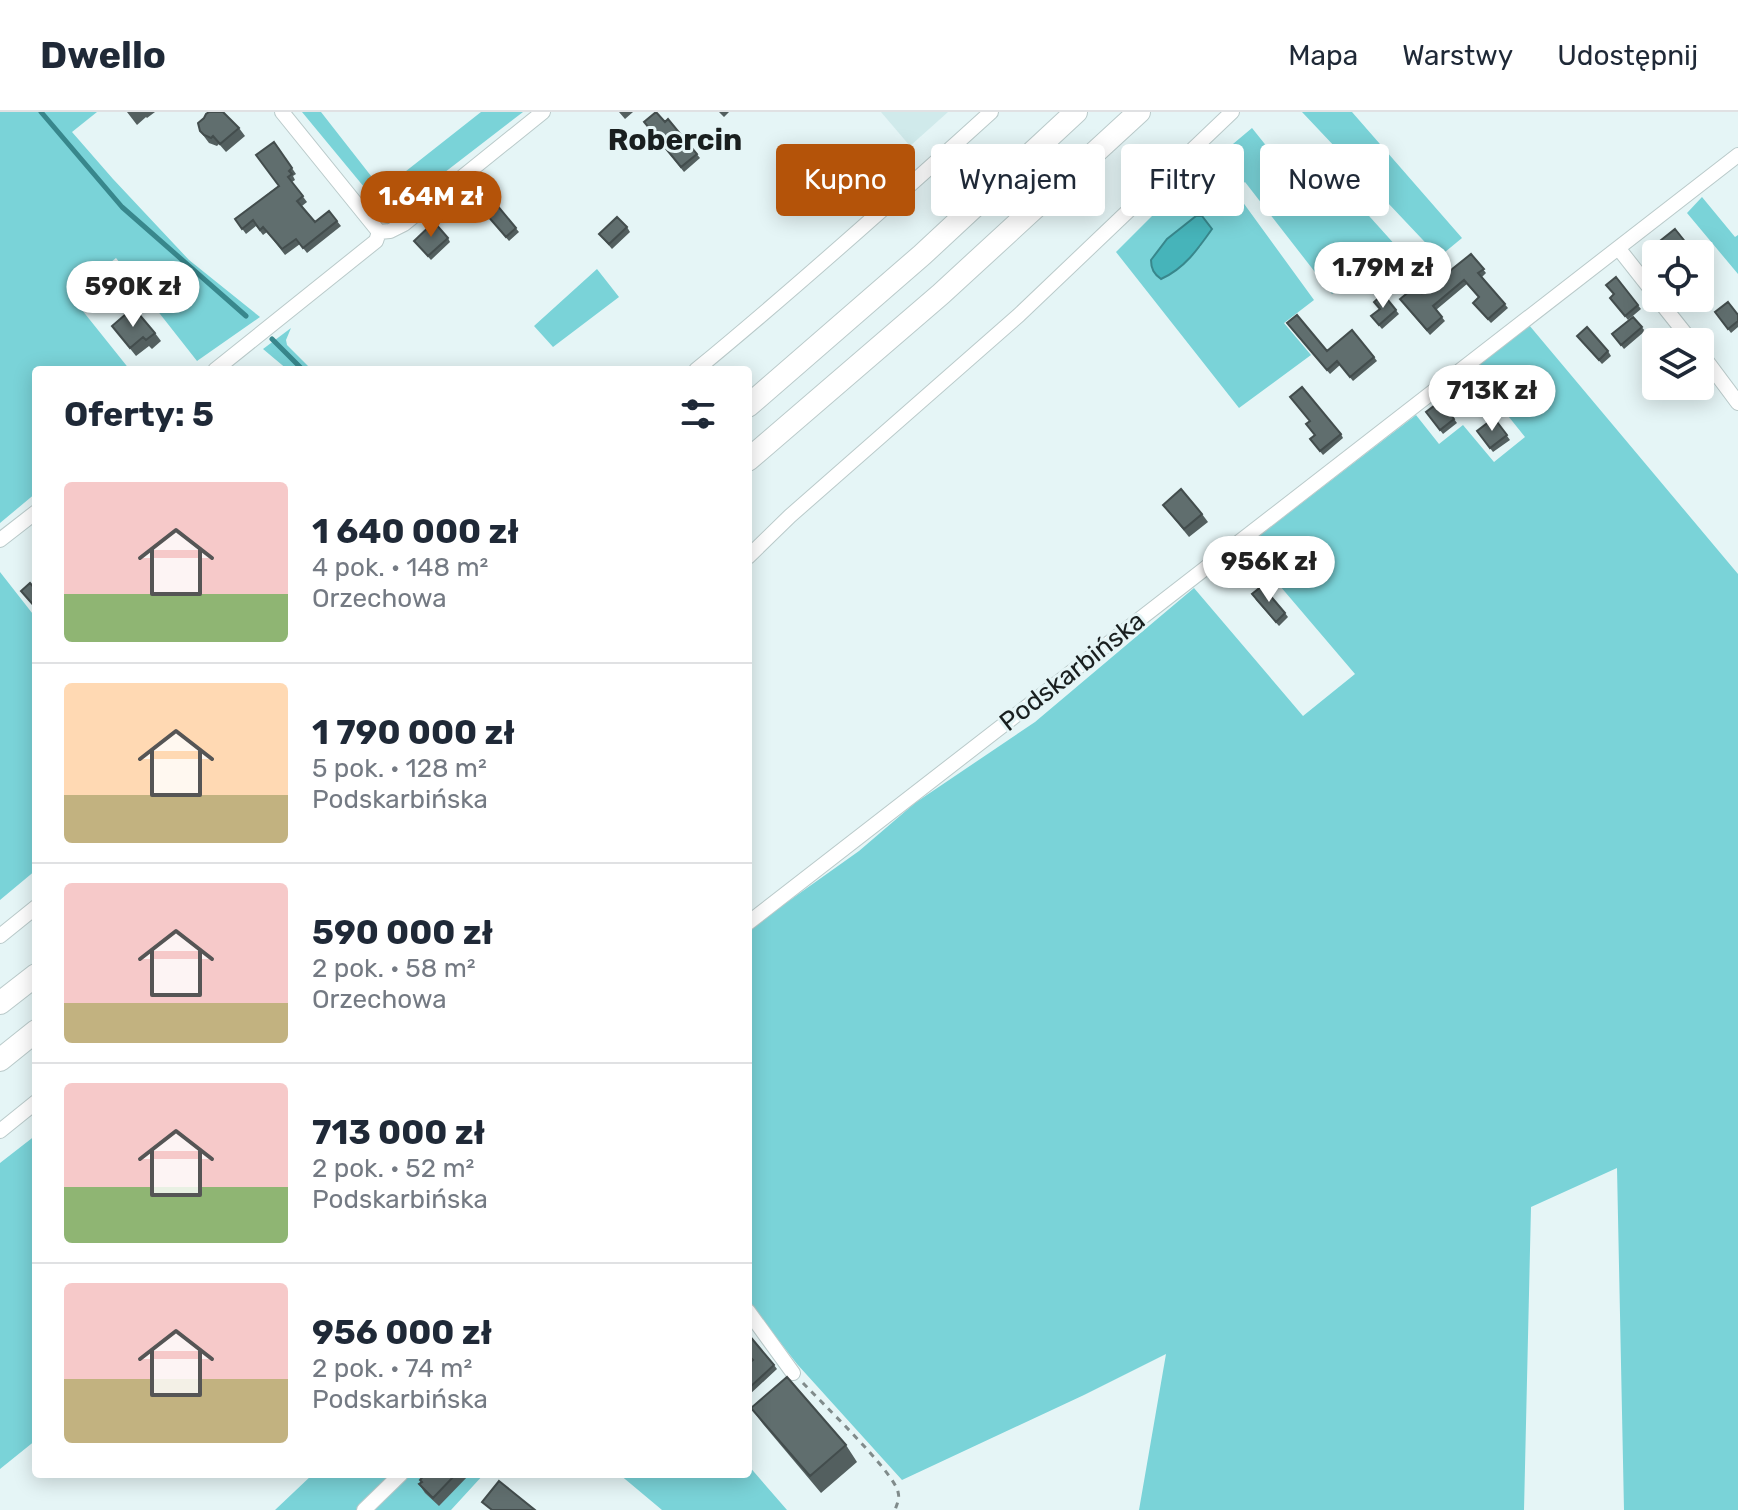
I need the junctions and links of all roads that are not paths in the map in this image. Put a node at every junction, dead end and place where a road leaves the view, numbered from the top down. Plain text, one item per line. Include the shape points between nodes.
1 (282, 112) edge
2 (543, 112) edge
3 (991, 112) edge
4 (1076, 112) edge
5 (1139, 112) edge
6 (1232, 112) edge
7 (1738, 155) edge
8 (379, 232) junction
9 (1619, 249) junction
10 (1642, 278) edge
11 (1669, 312) edge
12 (1681, 328) edge
13 (220, 366) edge
14 (701, 366) edge
15 (1714, 371) edge
16 (752, 403) edge
17 (1738, 403) edge
18 (752, 457) edge
19 (32, 515) edge
20 (0, 540) edge
21 (752, 553) edge
22 (32, 910) edge
23 (752, 920) edge
24 (0, 936) edge
25 (32, 978) edge
26 (0, 1003) edge
27 (32, 1034) edge
28 (0, 1060) edge
29 (32, 1105) edge
30 (0, 1131) edge
31 (752, 1317) edge
32 (793, 1373) road end
33 (397, 1478) edge
34 (364, 1510) edge

1 - 8 street
2 - 8 street via 404,224
3 - 14 street
4 - 16 highway
5 - 18 highway via 941,294
6 - 21 street via 1019,315
7 - 9 street, Podskarbińska
8 - 13 street via 376,241
9 - 10 street
9 - 23 street, Podskarbińska
11 - 12 street
15 - 17 street
19 - 20 street
22 - 24 street
25 - 26 highway
27 - 28 highway
29 - 30 street
31 - 32 street
33 - 34 street

